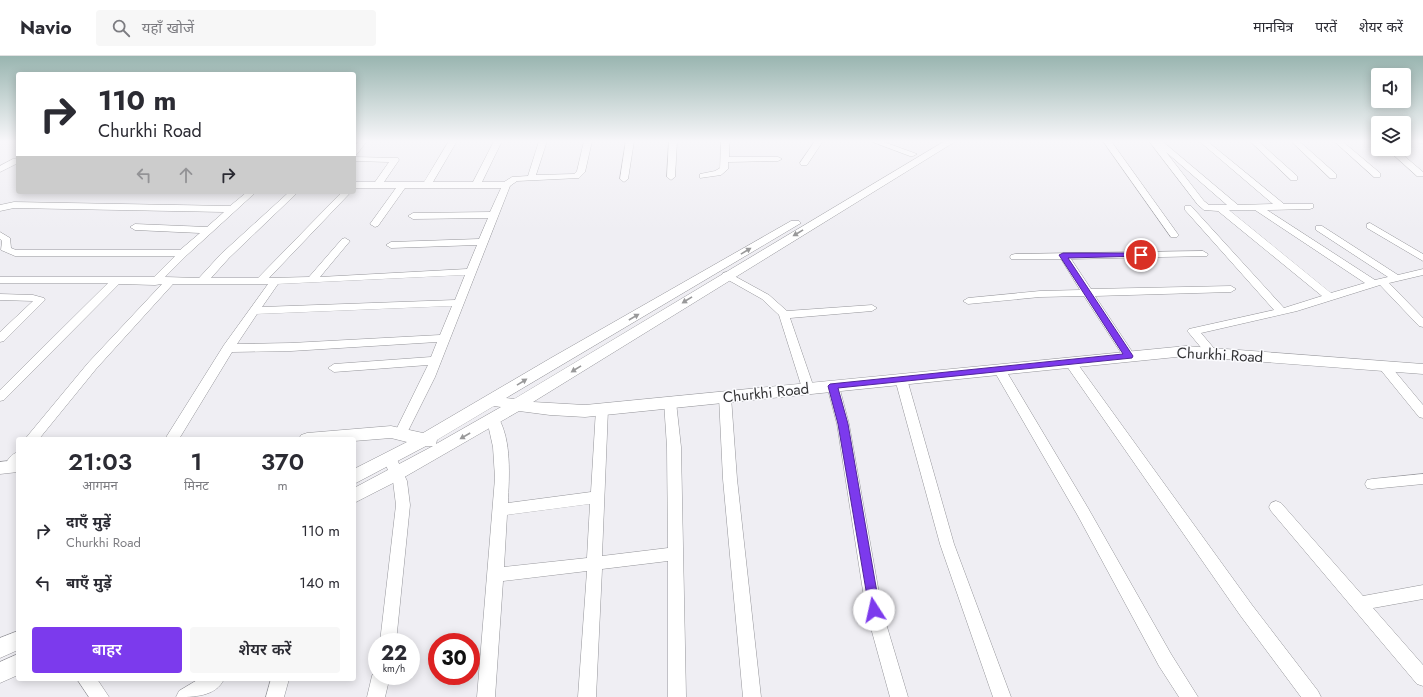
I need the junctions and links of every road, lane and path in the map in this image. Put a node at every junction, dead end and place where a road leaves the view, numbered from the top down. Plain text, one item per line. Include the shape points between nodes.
1 (388, 171) edge
2 (435, 171) edge
3 (483, 171) edge
4 (533, 171) edge
5 (581, 171) edge
6 (625, 171) edge
7 (672, 171) edge
8 (722, 171) edge
9 (884, 171) edge
10 (901, 171) edge
11 (1128, 171) edge
12 (1176, 171) edge
13 (1194, 171) edge
14 (1239, 171) edge
15 (1286, 171) edge
16 (1327, 171) edge
17 (1372, 171) edge
18 (1416, 171) edge
19 (1420, 174) dead end
20 (1377, 175) dead end
21 (703, 176) dead end
22 (1333, 176) dead end
23 (671, 177) dead end
24 (1294, 178) dead end
25 (530, 179) junction
26 (624, 179) dead end
27 (356, 185) edge
28 (378, 185) junction
29 (402, 185) junction
30 (427, 185) junction
31 (476, 185) junction
32 (506, 185) junction
33 (250, 194) edge
34 (292, 194) edge
35 (346, 194) edge
36 (1310, 206) dead end
37 (1235, 207) junction
38 (1258, 207) junction
39 (1282, 207) junction
40 (0, 208) edge
41 (232, 208) junction
42 (1188, 208) dead end
43 (1221, 208) junction
44 (494, 215) junction
45 (413, 216) dead end
46 (375, 224) dead end
47 (1370, 226) dead end
48 (135, 228) dead end
49 (1319, 228) dead end
50 (208, 230) junction
51 (0, 235) edge
52 (1174, 235) dead end
53 (345, 241) dead end
54 (483, 242) junction
55 (391, 245) dead end
56 (183, 253) junction
57 (1203, 254) dead end
58 (1063, 255) junction
59 (1014, 257) dead end
60 (1423, 258) edge
61 (471, 272) junction
62 (1423, 272) edge
63 (727, 275) junction
64 (1398, 279) junction
65 (0, 280) edge
66 (312, 280) junction
67 (202, 281) junction
68 (261, 281) junction
69 (275, 281) junction
70 (115, 282) junction
71 (155, 282) junction
72 (169, 282) junction
73 (1378, 283) junction
74 (1231, 289) dead end
75 (1087, 293) junction
76 (1328, 296) junction
77 (0, 297) edge
78 (968, 301) dead end
79 (458, 303) junction
80 (872, 308) dead end
81 (254, 311) junction
82 (1281, 311) junction
83 (784, 315) junction
84 (1423, 324) edge
85 (0, 338) edge
86 (444, 338) junction
87 (228, 348) junction
88 (1212, 353) junction
89 (1129, 356) junction
90 (435, 361) junction
91 (1070, 362) junction
92 (1384, 366) junction
93 (334, 368) dead end
94 (999, 369) junction
95 (1423, 369) edge
96 (901, 379) junction
97 (833, 386) junction
98 (808, 388) junction
99 (0, 397) edge
100 (725, 397) junction
101 (493, 400) junction
102 (670, 402) junction
103 (516, 406) junction
104 (602, 409) junction
105 (1423, 414) edge
106 (493, 420) junction
107 (400, 434) junction
108 (34, 437) edge
109 (173, 437) edge
110 (329, 437) edge
111 (426, 439) junction
112 (445, 447) junction
113 (390, 459) junction
114 (398, 473) junction
115 (356, 477) edge
116 (1423, 479) edge
117 (1372, 484) dead end
118 (356, 495) edge
119 (598, 497) junction
120 (1276, 507) dead end
121 (500, 510) junction
122 (674, 554) junction
123 (594, 563) junction
124 (495, 575) junction
125 (1423, 592) edge
126 (1359, 604) junction
127 (389, 633) edge
128 (16, 641) edge
129 (0, 648) edge
130 (16, 665) edge
131 (0, 673) edge
132 (1423, 678) edge
133 (88, 681) edge
134 (212, 681) edge
135 (279, 681) edge
136 (379, 685) edge
137 (100, 697) edge
138 (186, 697) edge
139 (275, 697) edge
140 (376, 697) edge
141 (486, 697) edge
142 (587, 697) edge
143 (678, 697) edge
144 (752, 697) edge
145 (899, 697) edge
146 (1002, 697) edge
147 (1188, 697) edge
148 (1312, 697) edge

1 - 28 street
2 - 30 street
3 - 31 street
4 - 25 street
5 - 25 street via 580,174 570,177
6 - 26 street
7 - 23 street
8 - 21 street
101 -> 9 street
10 -> 63 street
11 - 52 street
12 - 43 street via 1203,206
13 - 37 street
14 - 39 street
15 - 24 street
16 - 22 street
17 - 20 street
18 - 19 street
25 - 32 street via 511,180
27 - 28 street
28 - 29 street
29 - 30 street
29 - 46 street
30 - 31 street
31 - 32 street
32 - 44 street
33 - 41 street
34 - 67 street
35 - 68 street via 294,244
36 - 39 street
37 - 38 street
37 - 43 street
38 - 39 street
38 - 73 street via 1315,247
40 - 41 street via 14,205
41 - 50 street
42 - 82 street
43 - 76 street
44 - 45 street
44 - 54 street
47 - 60 street
48 - 50 street
49 - 64 street
50 - 56 street
51 - 56 street via 7,240 6,250 15,253
53 - 66 street
54 - 55 street
54 - 61 street
56 - 71 street
57 - 58 street
58 - 59 street
58 - 75 street
61 - 66 street
61 - 79 street
62 - 64 street
63 - 83 street via 771,301
63 -> 103 street
64 - 73 street
65 - 70 street
66 - 69 street
67 - 68 street
67 - 72 street
68 - 69 street
69 - 81 street
70 - 71 street
70 - 99 street
71 - 72 street
72 - 108 street via 92,366
73 - 76 street
73 - 84 street
74 - 75 street
75 - 78 street via 1040,294
75 - 89 street
76 - 82 street
77 - 85 street via 40,300
79 - 81 street
79 - 86 street
80 - 83 street
81 - 87 street
82 - 88 street via 1193,331
83 - 98 street
86 - 87 street
86 - 90 street
87 - 109 street
88 - 89 street, Churkhi Road via 1186,351
88 - 92 street, Churkhi Road
89 - 91 street, Churkhi Road
90 - 93 street
90 - 107 street via 412,414
91 - 94 street, Churkhi Road
91 - 148 street via 1246,610
92 - 95 street, Churkhi Road
92 - 105 street
94 - 96 street, Churkhi Road
94 - 147 street
96 - 97 street, Churkhi Road
96 - 146 street via 947,544
97 - 98 street, Churkhi Road
97 - 145 street via 843,424 874,610
98 - 100 street, Churkhi Road
100 - 102 street, Churkhi Road
100 - 144 street via 730,479
101 - 103 street, Churkhi Road
101 - 111 street
102 - 104 street, Churkhi Road
102 - 122 street via 674,447
103 - 104 street, Churkhi Road via 563,411
103 - 106 street
104 - 119 street
106 -> 112 street
106 - 121 street via 501,445
107 - 110 street via 373,433
107 - 111 street
111 - 112 street
111 - 113 street
112 - 114 street
113 - 114 street
113 - 115 street
114 - 118 street
114 - 127 street via 403,488 403,505
116 - 117 street
119 - 121 street
119 - 123 street
120 - 126 street
121 - 124 street
122 - 123 street
122 - 143 street
123 - 124 street
123 - 142 street
124 - 141 street
125 - 126 street
126 - 132 street
128 - 129 street
130 - 131 street
133 - 137 street
134 - 138 street
135 - 139 street
136 - 140 street

